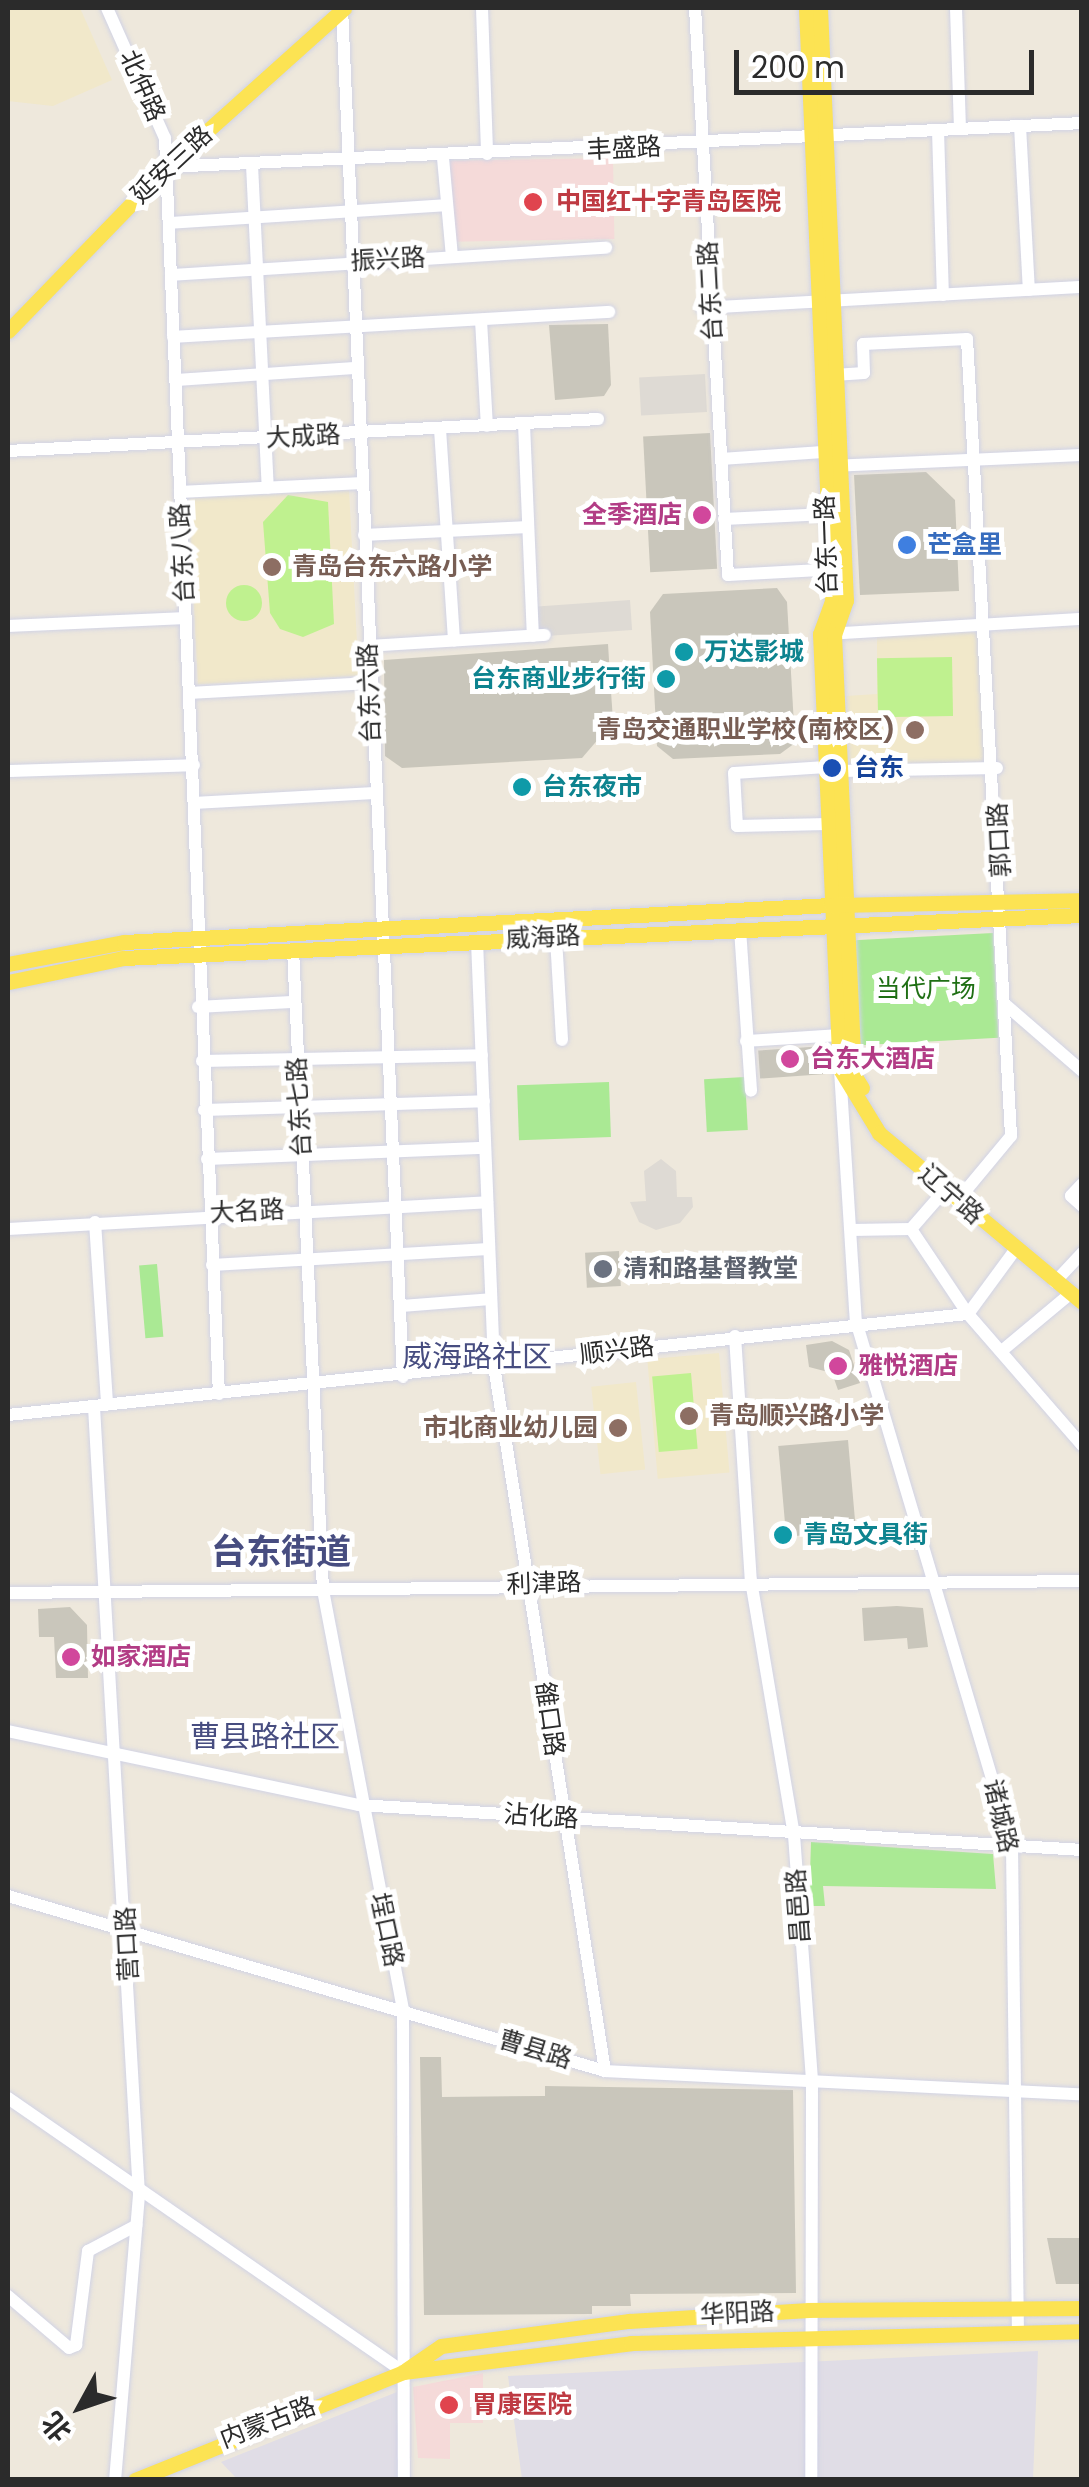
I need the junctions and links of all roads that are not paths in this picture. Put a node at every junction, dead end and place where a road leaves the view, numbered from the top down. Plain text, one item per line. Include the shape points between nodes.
1 (107, 8) edge
2 (342, 8) edge
3 (482, 8) edge
4 (695, 8) edge
5 (806, 8) edge
6 (820, 8) edge
7 (956, 8) edge
8 (1082, 122) edge
9 (1020, 126) junction
10 (960, 129) junction
11 (938, 130) junction
12 (815, 137) junction
13 (702, 145) junction
14 (487, 154) junction
15 (443, 158) junction
16 (346, 162) junction
17 (252, 165) junction
18 (167, 167) junction
19 (446, 205) junction
20 (348, 210) junction
21 (254, 217) junction
22 (169, 223) junction
23 (606, 248) dead end
24 (452, 256) junction
25 (351, 262) junction
26 (260, 269) junction
27 (171, 275) junction
28 (1082, 287) edge
29 (1028, 290) junction
30 (942, 295) junction
31 (823, 302) junction
32 (707, 307) junction
33 (609, 312) dead end
34 (481, 320) junction
35 (354, 327) junction
36 (8, 331) edge
37 (260, 334) junction
38 (173, 337) junction
39 (356, 368) junction
40 (262, 374) junction
41 (834, 376) junction
42 (175, 380) junction
43 (598, 420) dead end
44 (524, 424) junction
45 (487, 426) junction
46 (440, 429) junction
47 (360, 434) junction
48 (266, 438) junction
49 (177, 444) junction
50 (8, 451) edge
51 (1082, 456) edge
52 (721, 459) junction
53 (974, 460) junction
54 (828, 461) junction
55 (362, 483) junction
56 (268, 488) junction
57 (180, 492) junction
58 (827, 514) junction
59 (724, 519) junction
60 (528, 527) junction
61 (446, 530) junction
62 (364, 535) junction
63 (820, 570) dead end
64 (186, 618) junction
65 (1082, 619) edge
66 (985, 622) junction
67 (8, 626) edge
68 (827, 634) junction
69 (454, 641) junction
70 (368, 646) junction
71 (369, 683) junction
72 (190, 693) junction
73 (194, 764) junction
74 (997, 768) junction
75 (833, 769) junction
76 (8, 771) edge
77 (374, 793) junction
78 (195, 802) junction
79 (828, 824) junction
80 (1082, 900) edge
81 (1003, 901) junction
82 (838, 905) junction
83 (1082, 915) edge
84 (1004, 919) junction
85 (840, 924) junction
86 (740, 929) junction
87 (386, 936) junction
88 (202, 938) junction
89 (556, 938) junction
90 (477, 941) junction
91 (293, 948) junction
92 (197, 956) junction
93 (8, 964) edge
94 (8, 982) edge
95 (295, 1002) junction
96 (1007, 1006) junction
97 (200, 1007) junction
98 (838, 1035) junction
99 (562, 1040) dead end
100 (746, 1040) junction
101 (482, 1055) junction
102 (391, 1056) junction
103 (298, 1058) junction
104 (204, 1061) junction
105 (1082, 1071) edge
106 (847, 1072) junction
107 (751, 1091) dead end
108 (484, 1101) junction
109 (393, 1104) junction
110 (300, 1106) junction
111 (206, 1110) junction
112 (486, 1148) junction
113 (395, 1151) junction
114 (303, 1154) junction
115 (209, 1158) junction
116 (1082, 1184) edge
117 (955, 1195) junction
118 (488, 1202) junction
119 (396, 1205) junction
120 (1082, 1206) edge
121 (306, 1210) junction
122 (212, 1213) junction
123 (96, 1222) junction
124 (8, 1228) edge
125 (911, 1229) junction
126 (851, 1230) junction
127 (489, 1248) junction
128 (1015, 1250) junction
129 (1082, 1253) edge
130 (399, 1256) junction
131 (306, 1262) junction
132 (214, 1265) junction
133 (1058, 1279) junction
134 (1078, 1296) edge
135 (491, 1299) junction
136 (400, 1306) junction
137 (968, 1314) junction
138 (856, 1321) junction
139 (735, 1336) junction
140 (1004, 1350) junction
141 (494, 1366) junction
142 (403, 1377) junction
143 (308, 1386) junction
144 (221, 1394) junction
145 (100, 1406) junction
146 (8, 1415) edge
147 (1079, 1435) edge
148 (750, 1581) junction
149 (1082, 1581) edge
150 (936, 1584) junction
151 (530, 1586) junction
152 (323, 1590) junction
153 (8, 1592) edge
154 (105, 1593) junction
155 (8, 1731) edge
156 (116, 1752) junction
157 (359, 1805) junction
158 (563, 1819) junction
159 (794, 1834) junction
160 (1012, 1846) junction
161 (1082, 1850) edge
162 (8, 1896) edge
163 (128, 1936) junction
164 (403, 2009) junction
165 (605, 2071) junction
166 (812, 2080) junction
167 (1013, 2090) junction
168 (1082, 2094) edge
169 (8, 2098) edge
170 (139, 2195) junction
171 (137, 2225) junction
172 (8, 2296) edge
173 (1019, 2305) junction
174 (1082, 2308) edge
175 (809, 2310) junction
176 (1018, 2329) junction
177 (1082, 2331) edge
178 (810, 2334) junction
179 (403, 2372) junction
180 (115, 2480) edge
181 (135, 2480) edge
182 (404, 2480) edge
183 (811, 2480) edge

1 - 18 street, 北仲路 via 165,138
2 - 16 street, 台东六路
2 - 18 main road, 延安三路
3 - 14 street
4 - 13 street, 台东二路
5 - 12 main road, 台东一路
6 - 12 main road, 台东一路
7 - 10 street
8 - 9 street, 丰盛路
9 - 10 street, 丰盛路
9 - 29 street
10 - 11 street, 丰盛路
11 - 12 street, 丰盛路
11 - 30 street
12 - 13 street, 丰盛路
12 - 31 main road, 台东一路
13 - 14 street, 丰盛路
13 - 32 street, 台东二路
14 - 15 street, 丰盛路
15 - 16 street, 丰盛路
15 - 19 street
16 - 17 street, 丰盛路
16 - 20 street, 台东六路
17 - 18 street, 丰盛路
17 - 21 street
18 - 22 street, 台东八路
18 - 36 main road, 延安三路
19 - 20 street
19 - 24 street
20 - 21 street
20 - 25 street, 台东六路
21 - 22 street
21 - 26 street
22 - 27 street, 台东八路
23 - 24 street, 振兴路
24 - 25 street, 振兴路
25 - 26 street, 振兴路
25 - 35 street, 台东六路
26 - 27 street, 振兴路
26 - 37 street
27 - 38 street, 台东八路
28 - 29 street
29 - 30 street
30 - 31 street
31 - 32 street
31 - 41 main road, 台东一路
31 - 54 main road, 台东一路
32 - 52 street, 台东二路
33 - 34 street
34 - 35 street
34 - 45 street
35 - 37 street
35 - 39 street, 台东六路
37 - 38 street
37 - 40 street
38 - 42 street, 台东八路
39 - 40 street
39 - 47 street, 台东六路
40 - 42 street
40 - 48 street
41 - 53 street, 郭口路 via 864,373 863,344 967,339
41 - 54 main road, 台东一路
42 - 49 street, 台东八路
43 - 44 street, 大成路
44 - 45 street, 大成路
44 - 60 street
45 - 46 street, 大成路
46 - 47 street, 大成路
46 - 61 street
47 - 48 street, 大成路
47 - 55 street, 台东六路
48 - 49 street, 大成路
48 - 56 street
49 - 50 street, 大成路
49 - 57 street, 台东八路
51 - 53 street
52 - 54 street
52 - 59 street, 台东二路
53 - 54 street
53 - 66 street, 郭口路
54 - 58 main road, 台东一路
54 - 68 main road, 台东一路 via 846,600
55 - 56 street
55 - 62 street, 台东六路
56 - 57 street
57 - 64 street, 台东八路
58 - 59 street
58 - 68 main road, 台东一路
59 - 63 street, 台东二路 via 728,575
60 - 61 street
60 - 69 street via 539,636
61 - 62 street
61 - 69 street
62 - 70 street, 台东六路
64 - 67 street
64 - 72 street, 台东八路
65 - 66 street
66 - 68 street
66 - 74 street, 郭口路
68 - 75 main road, 台东一路
69 - 70 street
70 - 71 street, 台东六路
71 - 72 street
71 - 77 street, 台东六路
72 - 73 street, 台东八路
73 - 76 street
73 - 78 street, 台东八路
74 - 75 street
74 - 81 street, 郭口路
75 - 79 main road, 台东一路
75 - 79 street via 734,773 738,826
75 - 82 main road, 台东一路
77 - 78 street
77 - 87 street, 台东六路
78 - 88 street, 台东八路
79 - 82 main road, 台东一路
80 - 81 main road, 威海路
81 - 82 main road, 威海路
81 - 84 street, 郭口路
82 - 85 main road, 台东一路
82 - 87 main road, 威海路
83 - 84 main road, 威海路
84 - 85 main road, 威海路
84 - 96 street, 郭口路
85 - 86 main road, 威海路
85 - 98 main road, 台东一路
85 - 106 main road, 台东一路
86 - 89 main road, 威海路
86 - 100 street
87 - 88 main road, 威海路
87 - 90 main road, 威海路
87 - 91 main road, 威海路
87 - 102 street, 台东六路
88 - 92 street, 台东八路
88 - 93 main road, 威海路 via 90,946
89 - 90 main road, 威海路
89 - 99 street
90 - 101 street, 雒口路
91 - 92 main road, 威海路
91 - 95 street, 台东七路
92 - 94 main road, 威海路 via 92,961
92 - 97 street, 台东八路
95 - 97 street
95 - 103 street, 台东七路
96 - 105 street
96 - 117 street, 郭口路 via 1012,1136
97 - 104 street, 台东八路
98 - 100 street
98 - 106 main road, 台东一路
100 - 107 street
101 - 102 street
101 - 108 street, 雒口路
102 - 103 street
102 - 109 street, 台东六路
103 - 104 street
103 - 110 street, 台东七路
104 - 111 street, 台东八路
106 - 117 main road, 辽宁路 via 886,1128
106 - 126 street, 台东一路
108 - 109 street
108 - 112 street, 雒口路
109 - 110 street
109 - 113 street, 台东六路
110 - 111 street
110 - 114 street, 台东七路
111 - 115 street, 台东八路
112 - 113 street
112 - 118 street, 雒口路
113 - 114 street
113 - 119 street, 台东六路
114 - 115 street
114 - 121 street, 台东七路
115 - 122 street, 台东八路
116 - 120 street via 1071,1196
117 - 125 street, 郭口路
117 - 128 main road, 辽宁路
117 - 133 main road, 辽宁路
118 - 119 street, 大名路
118 - 127 street, 雒口路
119 - 121 street, 大名路
119 - 130 street, 台东六路
121 - 122 street, 大名路
121 - 131 street, 台东七路
122 - 123 street, 大名路
122 - 132 street, 台东八路
123 - 124 street, 大名路
123 - 145 street, 营口路
125 - 126 street
125 - 137 street
126 - 138 street, 台东一路
127 - 130 street
127 - 135 street, 雒口路
128 - 133 main road, 辽宁路
128 - 137 street
129 - 133 street
130 - 131 street
130 - 136 street, 台东六路
131 - 132 street
131 - 143 street, 台东七路
132 - 144 street, 台东八路
133 - 134 main road, 辽宁路
134 - 140 street
135 - 136 street
135 - 141 street, 雒口路
136 - 142 street, 台东六路
137 - 138 street, 顺兴路
137 - 140 street
138 - 139 street, 顺兴路
138 - 150 street, 诸城路
139 - 141 street, 顺兴路
139 - 148 street, 昌邑路
140 - 147 street
141 - 142 street, 顺兴路
141 - 151 street, 雒口路
142 - 143 street, 顺兴路
143 - 144 street, 顺兴路
143 - 152 street, 埕口路
144 - 145 street, 顺兴路
145 - 146 street, 顺兴路
145 - 154 street, 营口路
148 - 150 street, 利津路
148 - 151 street, 利津路
148 - 159 street, 昌邑路
149 - 150 street, 利津路
150 - 160 street, 诸城路
151 - 152 street, 利津路
151 - 158 street, 雒口路
152 - 154 street, 利津路
152 - 157 street, 埕口路
153 - 154 street, 利津路
154 - 156 street, 营口路
155 - 156 street, 沾化路
156 - 157 street, 沾化路
156 - 163 street, 营口路
157 - 158 street, 沾化路
157 - 164 street, 埕口路
158 - 159 street, 沾化路
158 - 165 street, 雒口路
159 - 160 street, 沾化路
159 - 166 street, 昌邑路
160 - 161 street, 沾化路
160 - 167 street, 诸城路
162 - 163 street, 曹县路
163 - 164 street, 曹县路
163 - 170 street, 营口路
164 - 165 street, 曹县路
164 - 179 street, 埕口路
165 - 166 street, 曹县路
166 - 167 street, 曹县路
166 - 175 street, 昌邑路
167 - 168 street, 曹县路
167 - 173 street, 诸城路
169 - 170 street
170 - 171 street, 营口路
170 - 179 street
171 - 172 street via 88,2251 76,2345 69,2348
171 - 180 street, 营口路
173 - 174 main road, 华阳路
173 - 175 main road, 华阳路
173 - 176 street, 诸城路
175 - 178 street, 昌邑路
175 - 179 main road, 华阳路 via 629,2321 441,2346
176 - 177 main road, 华阳路
176 - 178 main road, 华阳路
178 - 179 main road, 华阳路 via 631,2343
178 - 183 street, 昌邑路
179 - 181 main road, 内蒙古路
179 - 182 street, 埕口路

